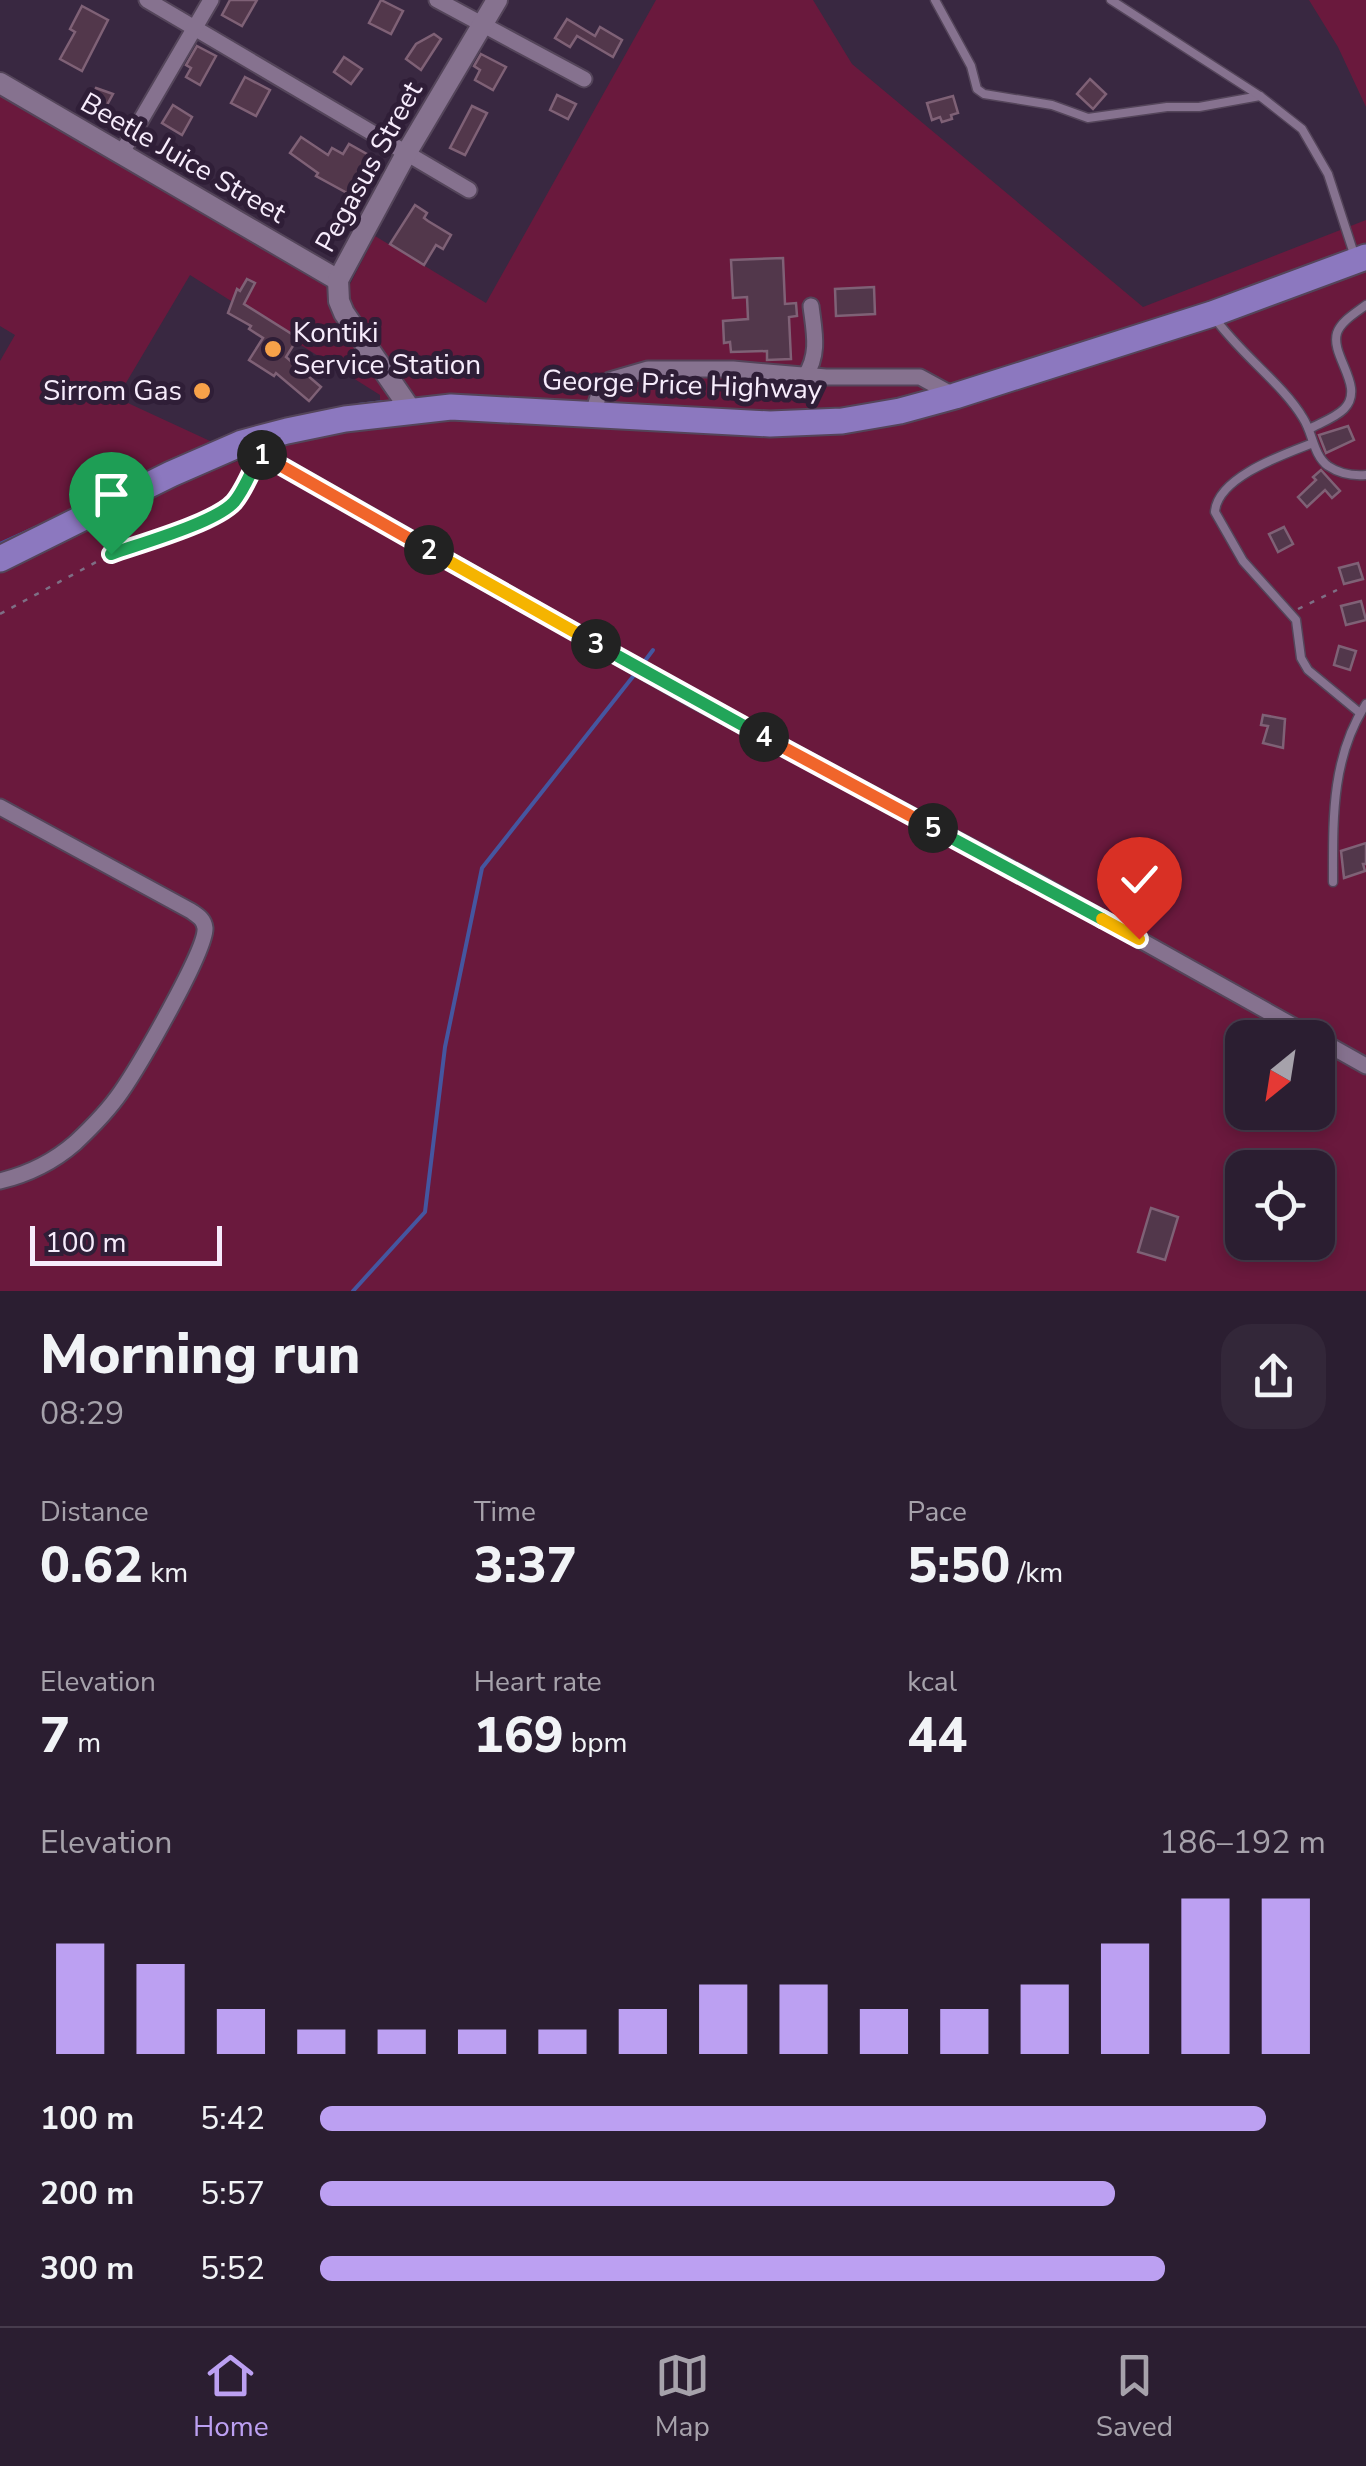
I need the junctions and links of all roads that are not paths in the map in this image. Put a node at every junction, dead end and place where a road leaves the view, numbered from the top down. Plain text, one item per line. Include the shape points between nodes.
1 (147, 0) edge
2 (211, 0) edge
3 (438, 0) edge
4 (498, 0) edge
5 (935, 0) edge
6 (1110, 0) edge
7 (483, 25) junction
8 (196, 28) junction
9 (584, 79) dead end
10 (0, 83) edge
11 (1260, 96) junction
12 (406, 152) junction
13 (121, 154) junction
14 (469, 190) dead end
15 (1361, 259) edge
16 (338, 280) junction
17 (1366, 305) edge
18 (811, 306) dead end
19 (1212, 314) junction
20 (805, 376) junction
21 (955, 396) junction
22 (413, 412) junction
23 (592, 414) junction
24 (1308, 429) junction
25 (1313, 443) junction
26 (251, 448) junction
27 (1366, 475) edge
28 (0, 558) edge
29 (1363, 708) edge
30 (0, 807) edge
31 (1333, 882) dead end
32 (1284, 1020) edge
33 (1335, 1049) edge
34 (1366, 1066) edge
35 (0, 1181) edge

1 - 8 street
2 - 8 street
3 - 7 street
4 - 7 street, Pegasus Street
5 - 11 lane via 984,94 1042,102 1088,118
6 - 11 lane
7 - 9 street
7 - 12 street, Pegasus Street
8 - 12 street
8 - 13 street
10 - 13 street, Beetle Juice Street
11 - 15 lane via 1302,130 1328,174
12 - 14 street
12 - 16 street, Pegasus Street
13 - 16 street, Beetle Juice Street
15 - 19 highway, George Price Highway
16 - 22 street, Pegasus Street via 344,313
17 - 24 lane via 1336,336 1350,400
18 - 20 street via 816,350
19 - 21 highway, George Price Highway
19 - 24 lane
20 - 21 street via 920,377
20 - 23 street via 648,369 610,380
21 - 23 highway, George Price Highway via 842,422
22 - 23 highway, George Price Highway via 451,407
22 - 26 highway, George Price Highway via 345,419
24 - 25 lane
25 - 27 lane via 1325,464 1342,474
25 - 29 lane via 1238,479 1214,512 1243,561 1290,612 1308,670
26 - 28 highway, George Price Highway
26 - 32 street via 691,698
29 - 31 lane via 1335,791
30 - 35 street via 191,911 206,930 146,1050 99,1119 51,1162
33 - 34 street

